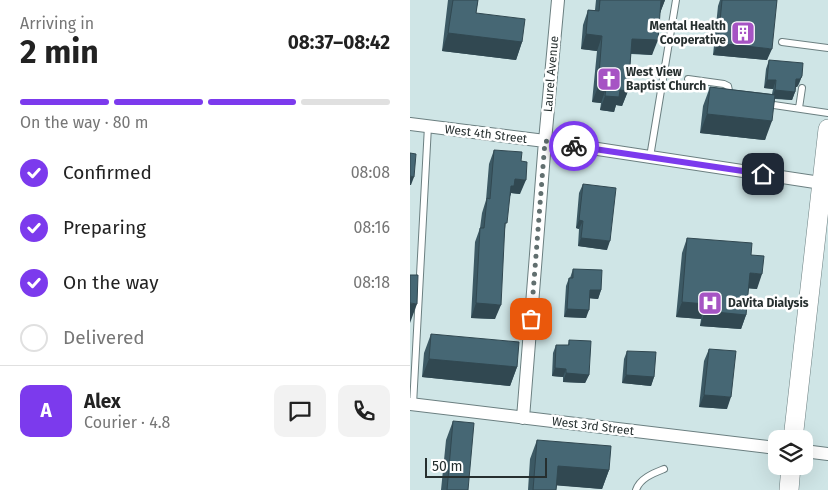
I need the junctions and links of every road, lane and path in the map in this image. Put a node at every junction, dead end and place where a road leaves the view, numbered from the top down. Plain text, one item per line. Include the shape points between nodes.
1 (558, 0) edge
2 (676, 0) edge
3 (782, 42) dead end
4 (828, 48) edge
5 (688, 79) dead end
6 (802, 88) dead end
7 (734, 99) edge
8 (762, 103) edge
9 (799, 108) junction
10 (828, 113) edge
11 (410, 124) edge
12 (428, 126) junction
13 (828, 129) edge
14 (545, 141) junction
15 (650, 157) junction
16 (825, 184) edge
17 (412, 405) edge
18 (523, 418) junction
19 (794, 430) edge
20 (768, 447) edge
21 (813, 452) edge
22 (828, 454) edge
23 (664, 469) dead end
24 (790, 475) edge
25 (636, 490) edge
26 (789, 490) edge

1 - 14 street, Laurel Avenue
2 - 15 lane
3 - 4 lane
5 - 7 lane via 724,84
6 - 9 lane
8 - 9 lane
9 - 10 lane
11 - 12 street, West 4th Street
12 - 14 street, West 4th Street
12 - 17 lane
13 - 16 main road
14 - 15 street, West 4th Street
14 - 18 street, Laurel Avenue
15 - 16 street, West 4th Street
16 - 19 main road
17 - 18 street, West 3rd Street
18 - 20 street, West 3rd Street
21 - 22 street
23 - 25 lane via 651,474
24 - 26 main road

